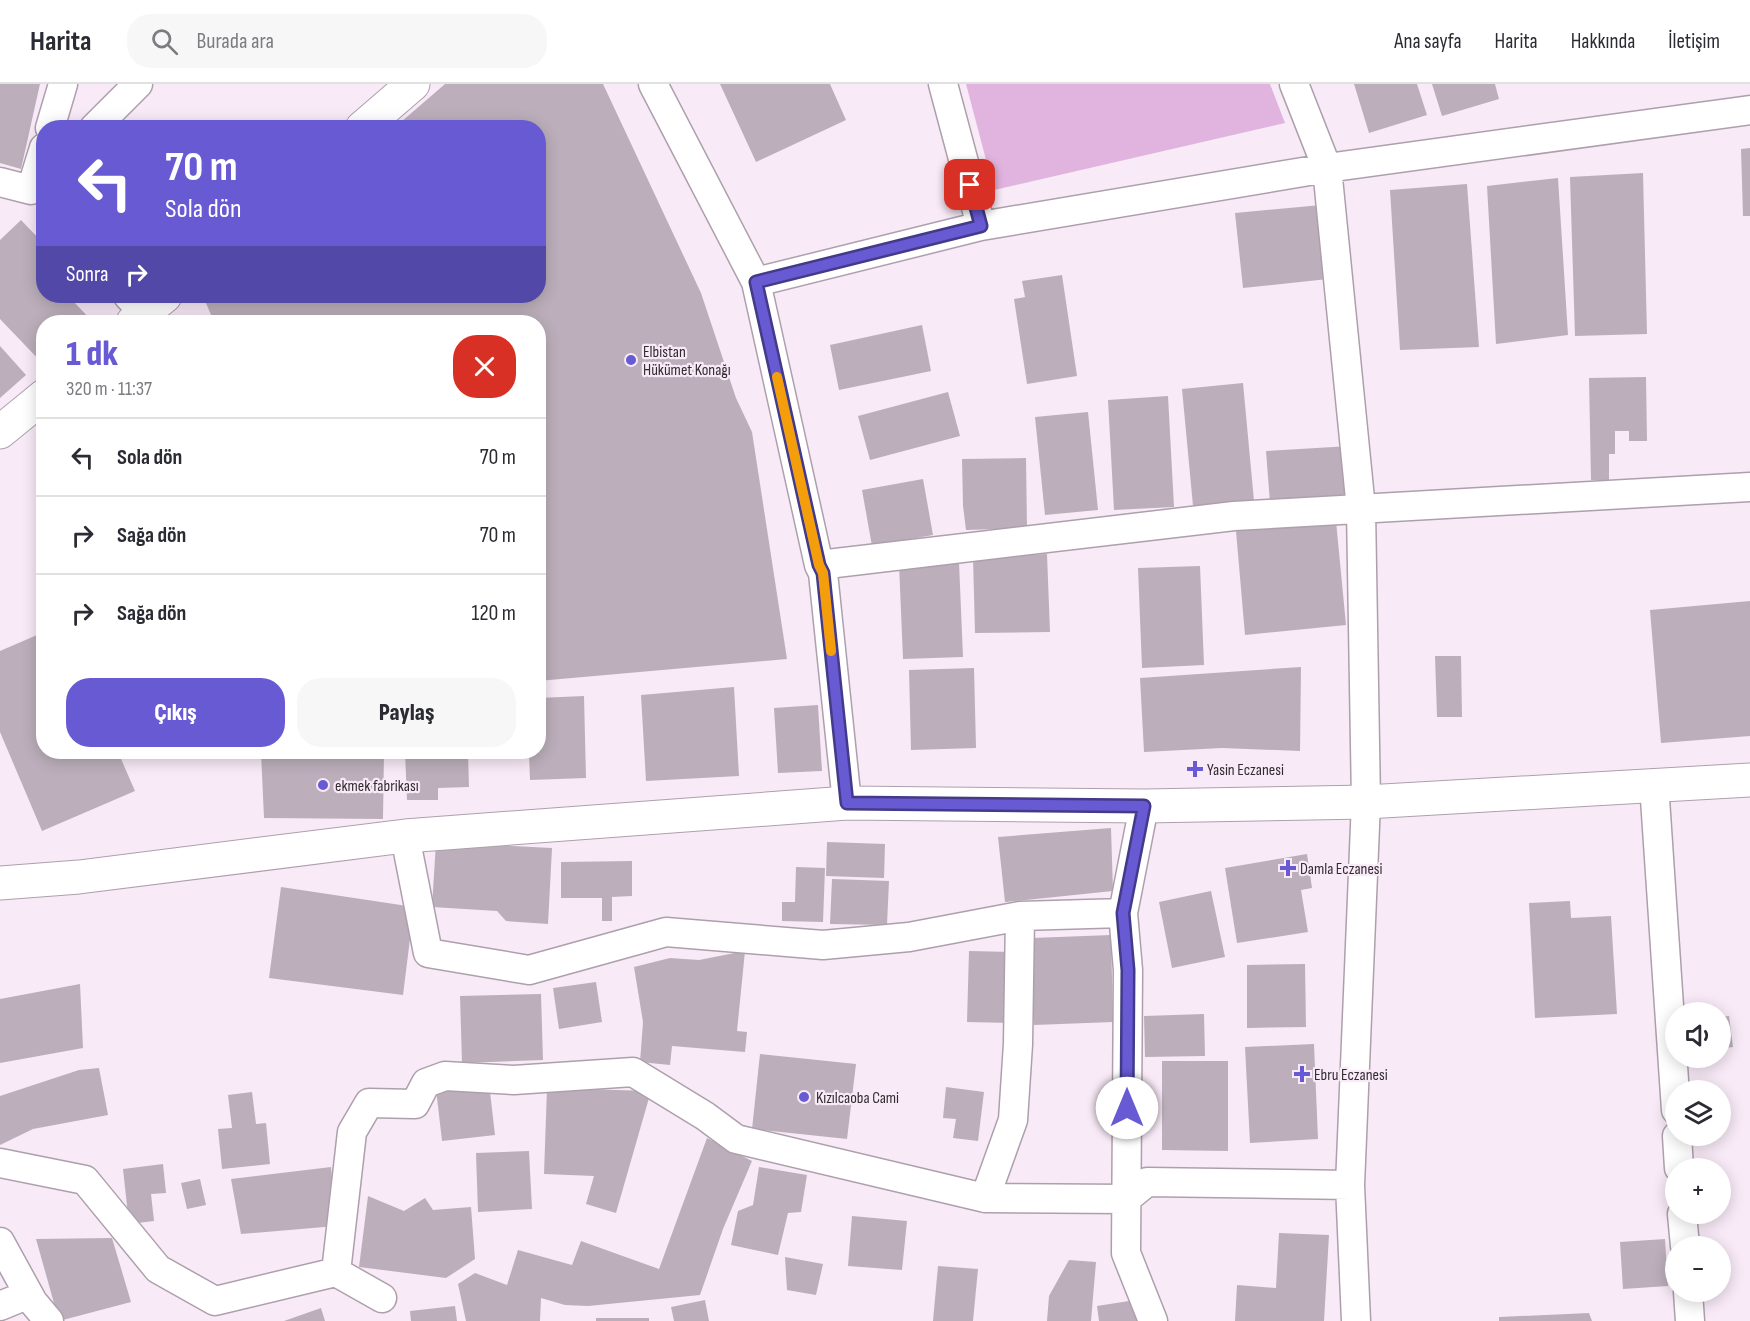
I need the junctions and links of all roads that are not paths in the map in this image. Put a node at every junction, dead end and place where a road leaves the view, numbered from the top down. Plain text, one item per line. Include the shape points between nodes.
1 (63, 84) edge
2 (138, 84) edge
3 (413, 84) edge
4 (653, 84) edge
5 (943, 84) edge
6 (1294, 84) edge
7 (1750, 110) edge
8 (52, 120) edge
9 (102, 120) edge
10 (371, 120) edge
11 (1327, 168) junction
12 (0, 182) edge
13 (36, 190) edge
14 (981, 226) junction
15 (756, 282) junction
16 (36, 403) edge
17 (0, 432) edge
18 (1750, 487) edge
19 (1361, 509) junction
20 (819, 565) junction
21 (1750, 780) edge
22 (1654, 784) junction
23 (1365, 802) junction
24 (847, 803) junction
25 (1144, 806) junction
26 (405, 836) junction
27 (79, 877) junction
28 (0, 883) edge
29 (0, 904) edge
30 (1123, 913) junction
31 (1020, 916) junction
32 (1674, 1080) edge
33 (0, 1163) edge
34 (1350, 1185) junction
35 (985, 1198) junction
36 (1126, 1200) junction
37 (0, 1242) edge
38 (336, 1272) junction
39 (26, 1291) junction
40 (382, 1298) dead end
41 (1689, 1302) edge
42 (0, 1306) edge
43 (214, 1311) edge
44 (49, 1321) edge
45 (1153, 1321) edge
46 (1356, 1321) edge
47 (1690, 1321) edge

1 - 8 street
2 - 9 street
3 - 10 main road
4 - 15 street
5 - 14 street
6 - 11 street
7 - 11 street
11 - 14 street
11 - 19 street
12 - 13 street
14 - 15 street
15 - 20 street
16 - 17 main road
18 - 19 street
19 - 20 street via 1234,516
19 - 23 street
20 - 24 street via 823,573
21 - 22 main road
22 - 23 main road
22 - 32 street
23 - 25 main road
23 - 34 street
24 - 25 main road
24 - 26 main road
25 - 30 street
26 - 27 main road
26 - 31 street via 428,953 529,970 666,932 823,945 909,937
27 - 28 main road
27 - 29 main road
30 - 31 street
30 - 36 street via 1128,970
31 - 35 street via 1013,1120
33 - 43 street via 85,1180 159,1269
34 - 36 street via 1147,1182
34 - 46 street
35 - 36 street
35 - 38 street via 736,1139 633,1072 514,1080 445,1076 426,1083 415,1104 369,1103 352,1132
36 - 45 street via 1126,1254
37 - 39 street
38 - 40 street
38 - 43 street
39 - 42 street
39 - 44 street
41 - 47 street

